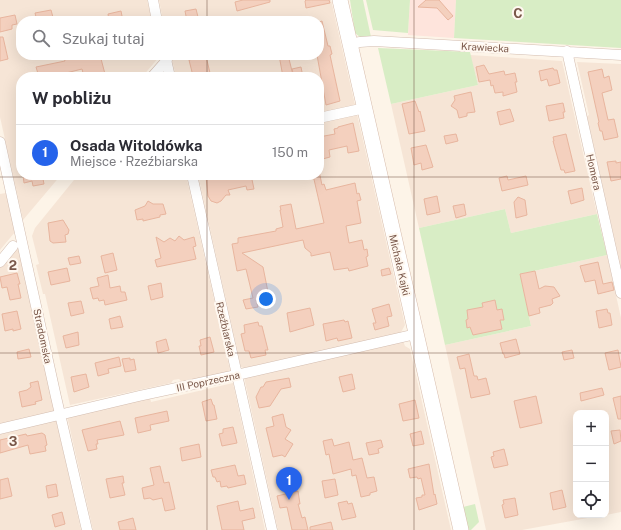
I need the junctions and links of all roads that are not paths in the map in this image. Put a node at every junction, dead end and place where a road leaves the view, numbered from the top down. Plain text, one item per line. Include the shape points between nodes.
1 (153, 0) edge
2 (340, 0) edge
3 (156, 16) edge
4 (350, 44) junction
5 (567, 51) junction
6 (621, 55) edge
7 (165, 60) edge
8 (166, 60) edge
9 (156, 72) edge
10 (169, 72) edge
11 (365, 108) junction
12 (324, 117) edge
13 (0, 142) edge
14 (193, 180) edge
15 (5, 188) edge
16 (13, 246) dead end
17 (0, 262) edge
18 (621, 293) edge
19 (416, 334) junction
20 (237, 375) junction
21 (60, 414) junction
22 (0, 428) edge
23 (87, 530) edge
24 (272, 530) edge
25 (461, 530) edge

1 - 3 street
2 - 4 street, Michała Kajki
4 - 5 street, Krawiecka via 374,41
4 - 11 street, Michała Kajki
5 - 6 street, Krawiecka
5 - 18 street, Homera
7 - 9 street
8 - 10 street
11 - 12 street
11 - 19 street, Michała Kajki
13 - 15 street, Stradomska
14 - 20 street, Rzeźbiarska
15 - 21 street, Stradomska via 21,236
16 - 17 street
19 - 20 street, III Poprzeczna
19 - 25 street, Michała Kajki
20 - 21 street, III Poprzeczna
20 - 24 street, Rzeźbiarska
21 - 22 street, III Poprzeczna
21 - 23 street, Stradomska

